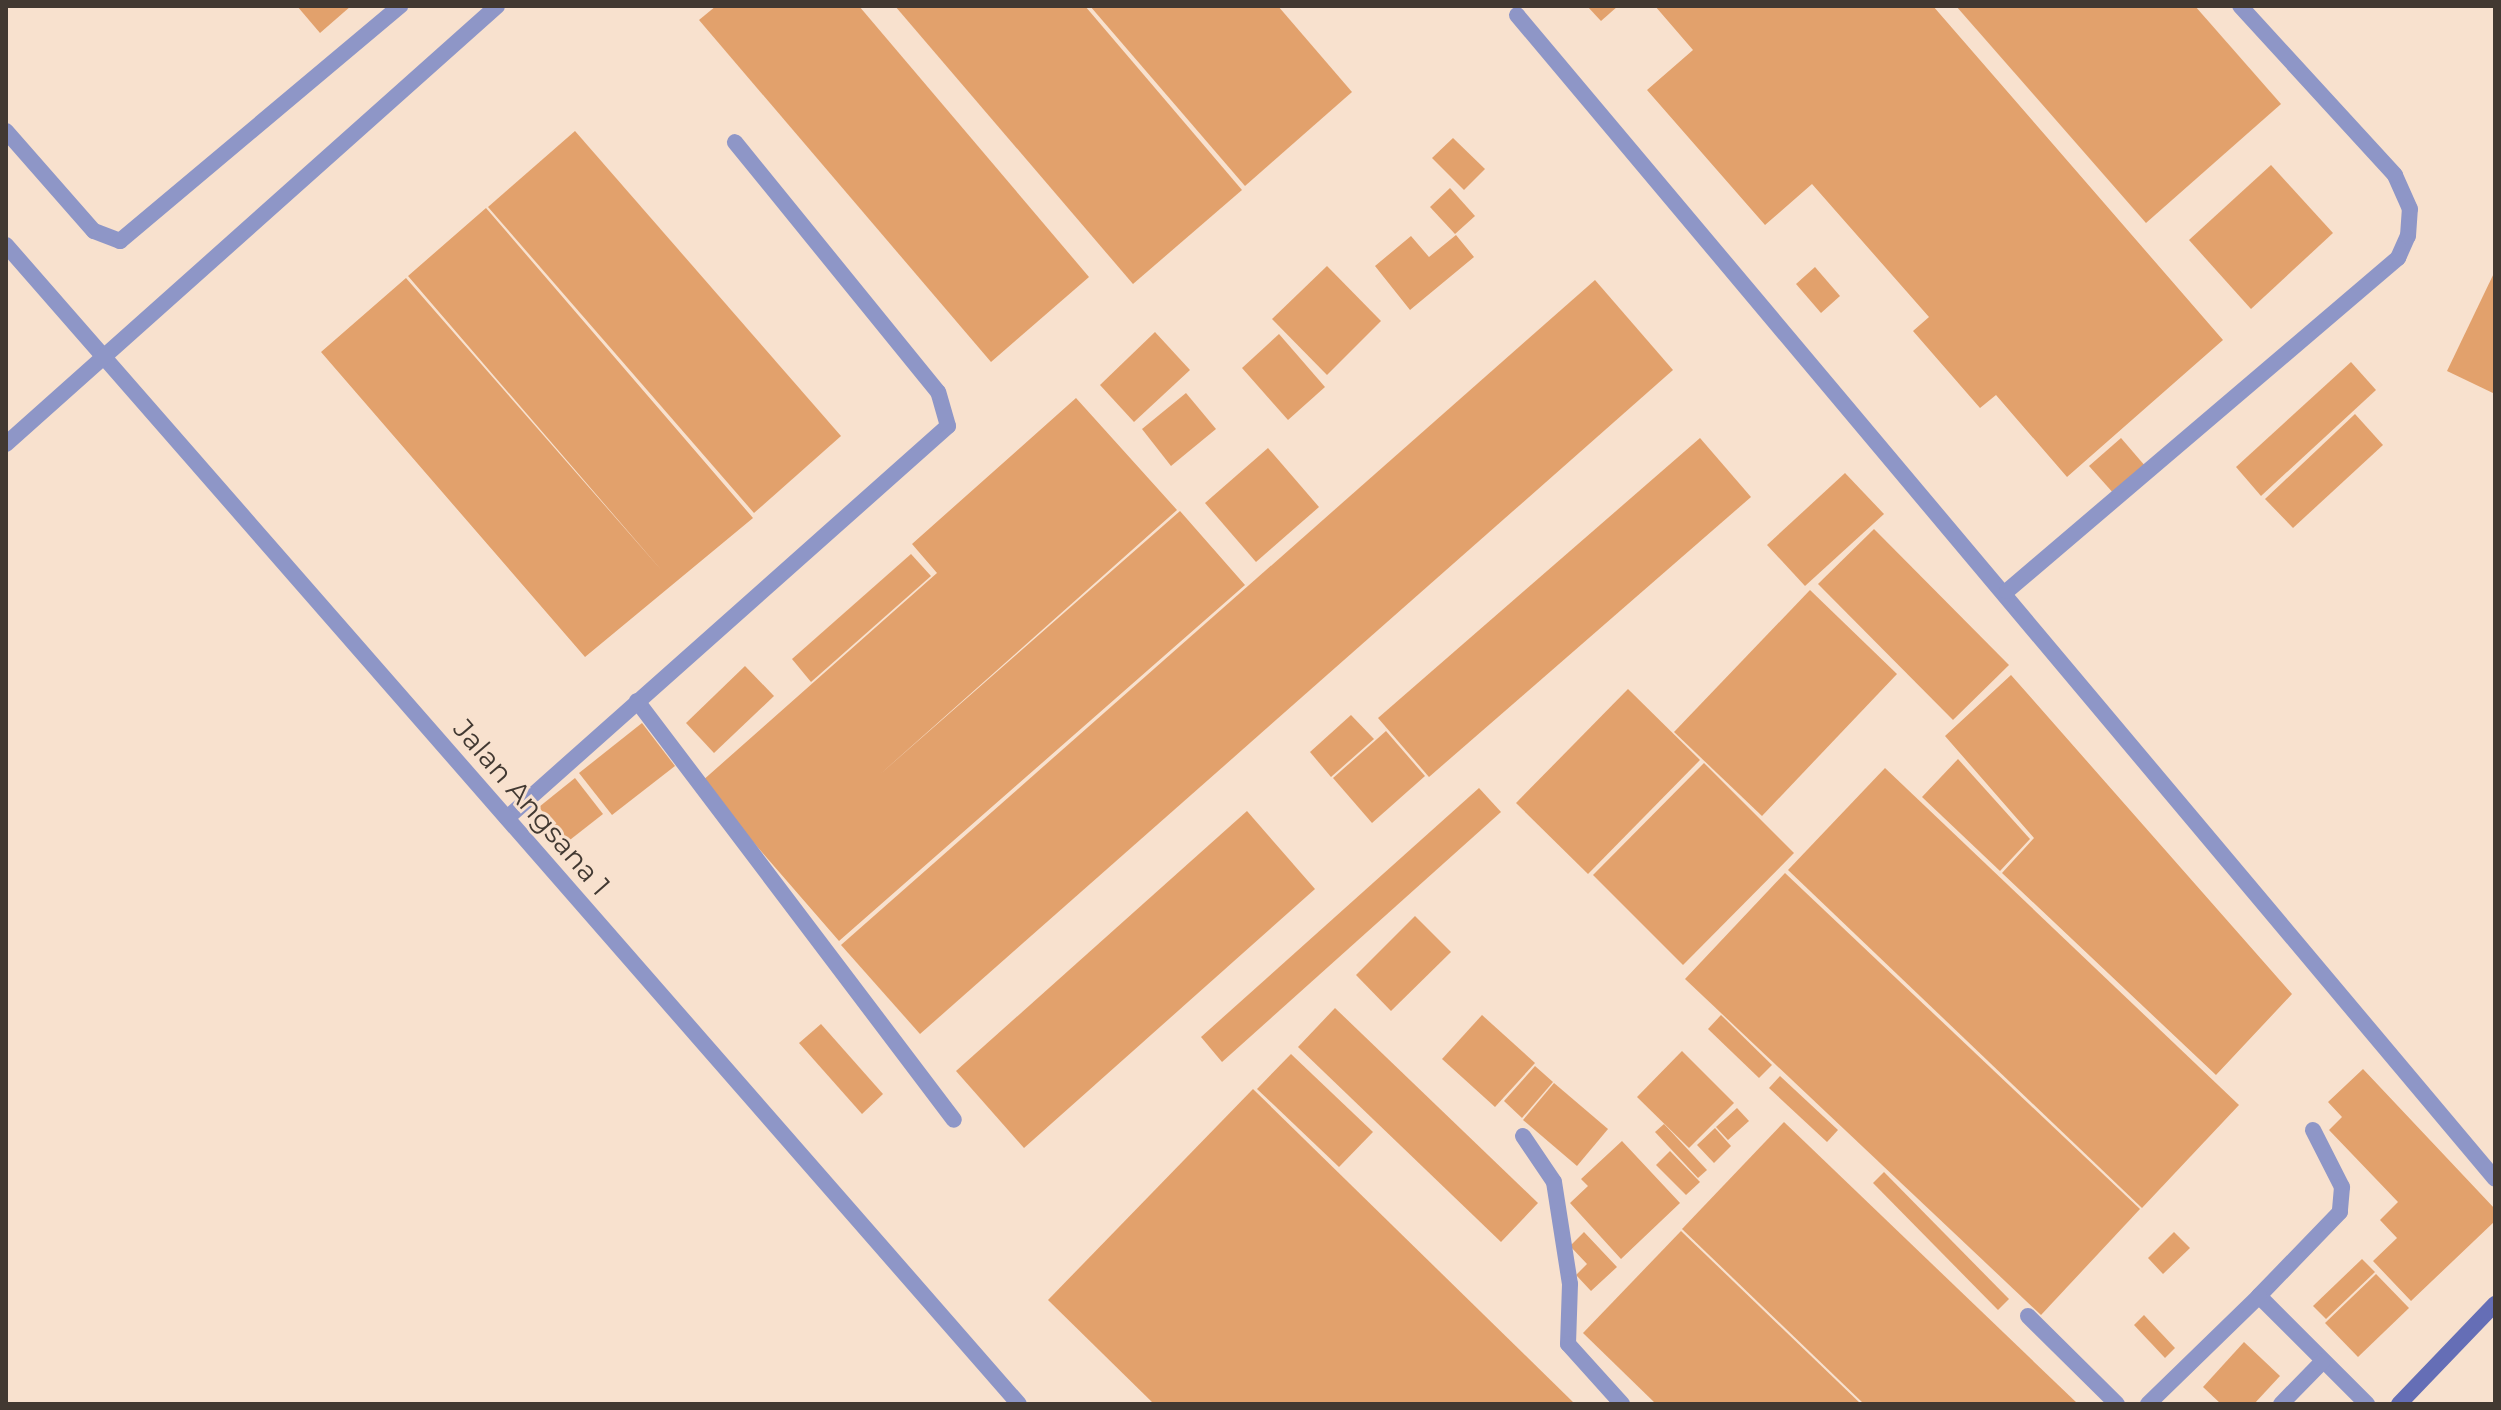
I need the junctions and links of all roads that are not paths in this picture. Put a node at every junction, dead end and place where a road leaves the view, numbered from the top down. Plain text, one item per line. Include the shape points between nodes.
1 (400, 6) edge
2 (497, 6) edge
3 (2240, 6) edge
4 (1517, 15) dead end
5 (6, 131) edge
6 (735, 142) dead end
7 (6, 245) edge
8 (104, 357) junction
9 (6, 444) edge
10 (2007, 591) junction
11 (637, 701) junction
12 (507, 818) junction
13 (954, 1120) dead end
14 (2313, 1130) dead end
15 (1523, 1136) dead end
16 (2495, 1179) edge
17 (2259, 1296) junction
18 (2495, 1304) edge
19 (2028, 1316) dead end
20 (2323, 1361) junction
21 (1019, 1404) edge
22 (1622, 1404) edge
23 (2117, 1404) edge
24 (2148, 1404) edge
25 (2281, 1404) edge
26 (2367, 1404) edge
27 (2399, 1404) edge

1 - 5 street via 120,241 94,231
2 - 8 street
3 - 10 street via 2395,175 2410,209 2408,236 2398,258
4 - 10 street
6 - 11 street via 950,414 931,448
7 - 8 street, Jalan Angsana 1
8 - 9 street
8 - 12 street, Jalan Angsana 1
10 - 16 street
11 - 12 street
11 - 13 street
12 - 21 street, Jalan Angsana 1
14 - 17 street via 2342,1187 2340,1212
15 - 22 street via 1554,1182 1570,1284 1568,1344
17 - 20 street
17 - 24 street
18 - 27 street
19 - 23 street
20 - 25 street
20 - 26 street

